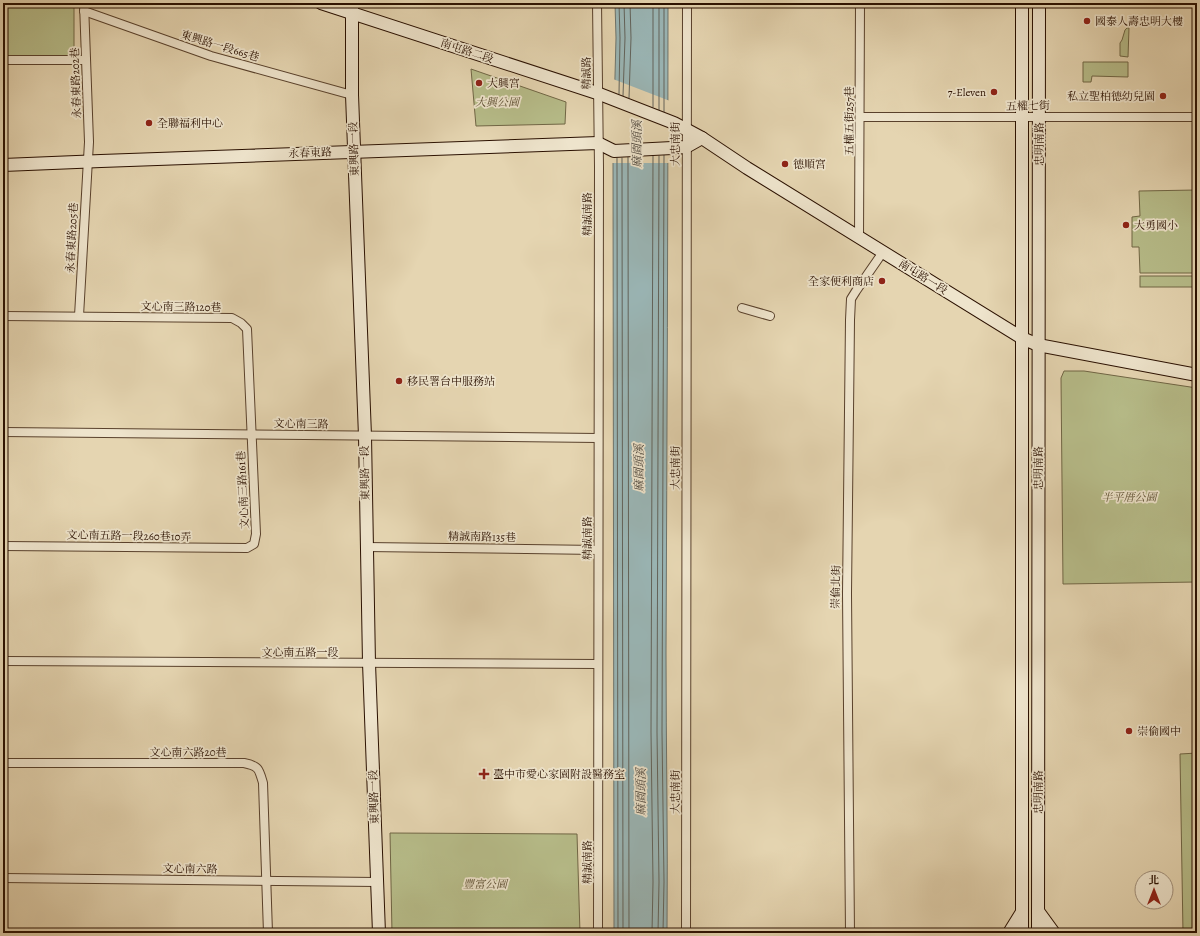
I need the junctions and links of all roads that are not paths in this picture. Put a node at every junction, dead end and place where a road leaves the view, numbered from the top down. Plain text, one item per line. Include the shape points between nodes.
1 (321, 3) edge
2 (597, 3) edge
3 (687, 3) edge
4 (860, 3) edge
5 (1022, 3) edge
6 (1039, 3) edge
7 (84, 7) edge
8 (352, 8) edge
9 (3, 60) edge
10 (86, 60) junction
11 (597, 93) junction
12 (352, 95) junction
13 (1039, 116) junction
14 (860, 117) junction
15 (1022, 117) junction
16 (1197, 117) edge
17 (672, 122) joint
18 (686, 129) junction
19 (702, 138) junction
20 (598, 142) junction
21 (686, 147) junction
22 (354, 152) junction
23 (87, 161) junction
24 (3, 165) edge
25 (860, 238) junction
26 (884, 252) junction
27 (742, 308) dead end
28 (3, 316) edge
29 (79, 316) junction
30 (770, 316) dead end
31 (1022, 338) junction
32 (1038, 345) junction
33 (1197, 375) edge
34 (3, 432) edge
35 (251, 434) junction
36 (365, 436) junction
37 (598, 438) junction
38 (254, 544) joint
39 (3, 546) edge
40 (366, 547) junction
41 (598, 550) junction
42 (3, 661) edge
43 (369, 663) junction
44 (598, 664) junction
45 (3, 763) edge
46 (3, 878) edge
47 (266, 881) junction
48 (377, 882) junction
49 (1022, 911) junction
50 (1038, 911) junction
51 (268, 933) edge
52 (379, 933) edge
53 (598, 933) edge
54 (686, 933) edge
55 (850, 933) edge
56 (1009, 933) edge
57 (1022, 933) edge
58 (1038, 933) edge
59 (1054, 933) edge

1 - 8 main road, 南屯路二段
2 - 11 street, 精誠路
3 - 18 street, 大忠南街
4 - 14 street, 五權五街257巷
5 - 15 main road, 忠明南路
6 - 13 main road, 忠明南路
7 - 10 street, 永春東路202巷
7 - 12 street, 東興路一段665巷 via 211,56
8 - 11 main road, 南屯路二段
8 - 12 main road, 東興路一段
9 - 10 street
10 - 23 street, 永春東路202巷 via 89,142
11 - 17 main road, 南屯路二段
11 - 20 street, 精誠路
12 - 22 main road, 東興路一段
13 - 15 street, 五權七街
13 - 16 street, 五權七街
13 - 32 main road, 忠明南路
14 - 15 street, 五權七街
14 - 25 street, 五權五街257巷
15 - 31 main road, 忠明南路
17 - 18 main road, 南屯路一段
18 - 19 main road, 南屯路一段
18 - 21 street, 大忠南街
19 - 21 main road
19 - 25 main road, 南屯路一段
20 - 21 main road, 永春東路 via 614,150
20 - 22 main road, 永春東路
20 - 37 street, 精誠南路
21 - 54 street, 大忠南街
22 - 23 main road, 永春東路
22 - 36 main road, 東興路一段
23 - 24 main road, 永春東路
23 - 29 street, 永春東路205巷
25 - 26 main road, 南屯路一段
26 - 31 main road, 南屯路一段
26 - 55 street, 崇倫北街 via 851,300 850,320 847,594
27 - 30 street
28 - 29 street, 文心南三路120巷
29 - 35 street, 文心南三路120巷 via 232,318 241,322 247,329
31 - 32 main road, 南屯路一段
31 - 49 main road, 忠明南路
32 - 33 main road, 南屯路一段
32 - 50 main road, 忠明南路
34 - 35 street, 文心南三路
35 - 36 street, 文心南三路
35 - 38 street, 文心南三路161巷 via 256,534
36 - 37 street, 文心南三路
36 - 40 main road, 東興路一段
37 - 41 street, 精誠南路
38 - 39 street, 文心南五路一段260巷10弄 via 247,548
40 - 41 street, 精誠南路135巷
40 - 43 main road, 東興路一段
41 - 44 street, 精誠南路
42 - 43 street, 文心南五路一段
43 - 44 street, 文心南五路一段
43 - 48 main road, 東興路一段
44 - 53 street, 精誠南路
45 - 47 street, 文心南六路20巷 via 254,765 263,783
46 - 47 street, 文心南六路
47 - 48 street, 文心南六路
47 - 51 street
48 - 52 main road, 東興路一段
49 - 56 main road
49 - 57 main road, 忠明南路
50 - 58 main road, 忠明南路
50 - 59 main road

